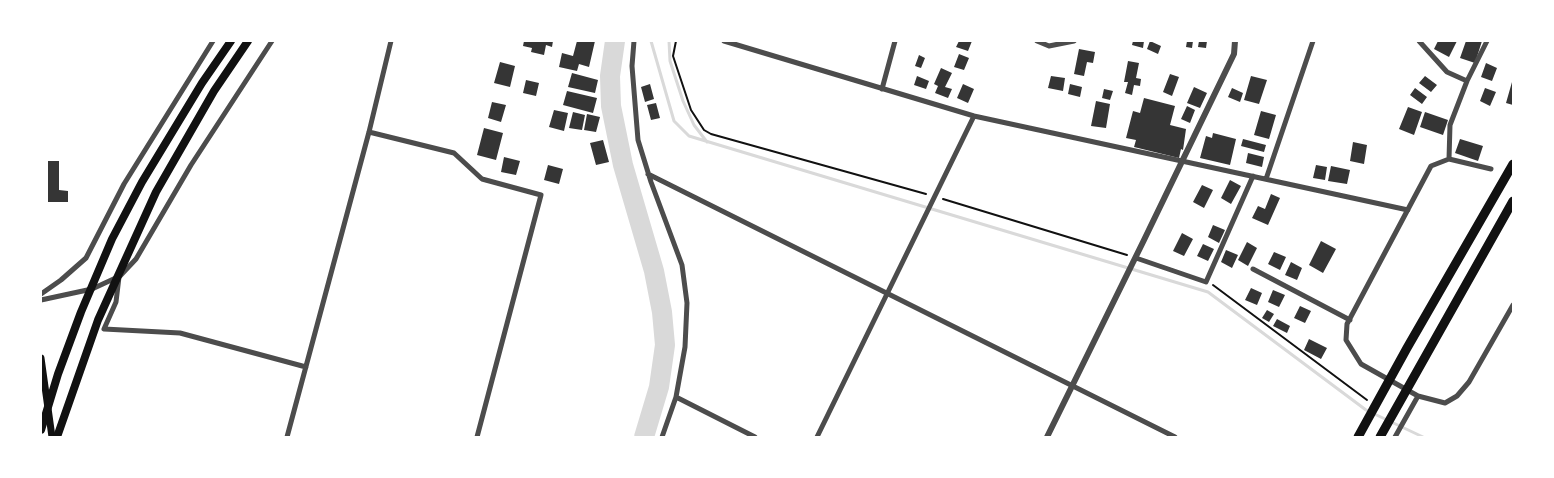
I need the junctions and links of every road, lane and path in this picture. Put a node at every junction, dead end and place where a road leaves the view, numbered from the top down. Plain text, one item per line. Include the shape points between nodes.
1 (213, 41) edge
2 (230, 41) edge
3 (248, 41) edge
4 (272, 41) edge
5 (391, 41) edge
6 (634, 41) edge
7 (676, 41) edge
8 (724, 41) edge
9 (895, 41) edge
10 (1037, 41) edge
11 (1074, 41) edge
12 (1235, 41) edge
13 (1313, 41) edge
14 (1419, 41) edge
15 (1487, 41) edge
16 (1467, 81) junction
17 (882, 89) junction
18 (974, 116) junction
19 (369, 132) junction
20 (1449, 158) junction
21 (1182, 160) junction
22 (1513, 164) edge
23 (1491, 170) dead end
24 (648, 174) junction
25 (1252, 176) junction
26 (1266, 179) junction
27 (934, 198) junction
28 (1513, 201) edge
29 (1408, 210) junction
30 (1135, 259) junction
31 (1253, 268) dead end
32 (120, 276) junction
33 (1206, 282) junction
34 (41, 294) edge
35 (888, 294) junction
36 (41, 300) edge
37 (1513, 305) edge
38 (1350, 320) junction
39 (41, 358) edge
40 (306, 367) junction
41 (1072, 386) junction
42 (1418, 396) junction
43 (676, 397) junction
44 (1372, 403) dead end
45 (41, 430) edge
46 (52, 437) edge
47 (57, 437) edge
48 (287, 437) edge
49 (477, 437) edge
50 (662, 437) edge
51 (755, 437) edge
52 (817, 437) edge
53 (1047, 437) edge
54 (1175, 437) edge
55 (1358, 437) edge
56 (1380, 437) edge
57 (1395, 437) edge

1 - 34 street via 124,184 86,258
2 - 45 highway via 142,182 112,239 78,320
3 - 47 highway via 214,91 156,192 98,320
4 - 32 street via 191,165 136,259
5 - 19 street
6 - 24 street via 632,66 638,140
7 - 27 path via 673,56 690,110 704,130
8 - 17 street
9 - 17 street
10 - 11 street via 1049,46
12 - 21 street via 1234,54
13 - 26 street
14 - 16 street via 1447,72
15 - 16 street
16 - 20 street via 1450,125
17 - 18 street
18 - 21 street
18 - 27 street
19 - 40 street
19 - 49 street via 454,153 482,179 541,195
20 - 23 street
20 - 29 street via 1431,166
21 - 25 street
21 - 30 street
22 - 55 highway
24 - 35 street
24 - 43 street via 682,265 685,347
25 - 26 street
25 - 33 street
26 - 29 street
27 - 30 path
27 - 35 street
28 - 56 highway
29 - 38 street
30 - 33 street
30 - 41 street
31 - 38 street
32 - 36 street via 92,290
32 - 40 street via 116,302 104,329 180,333
33 - 44 path
35 - 41 street
35 - 52 street
37 - 42 street via 1469,382 1457,396 1445,403
38 - 42 street via 1346,340 1362,364
39 - 46 main road
40 - 48 street
41 - 53 street
41 - 54 street
42 - 57 street
43 - 50 street
43 - 51 street

